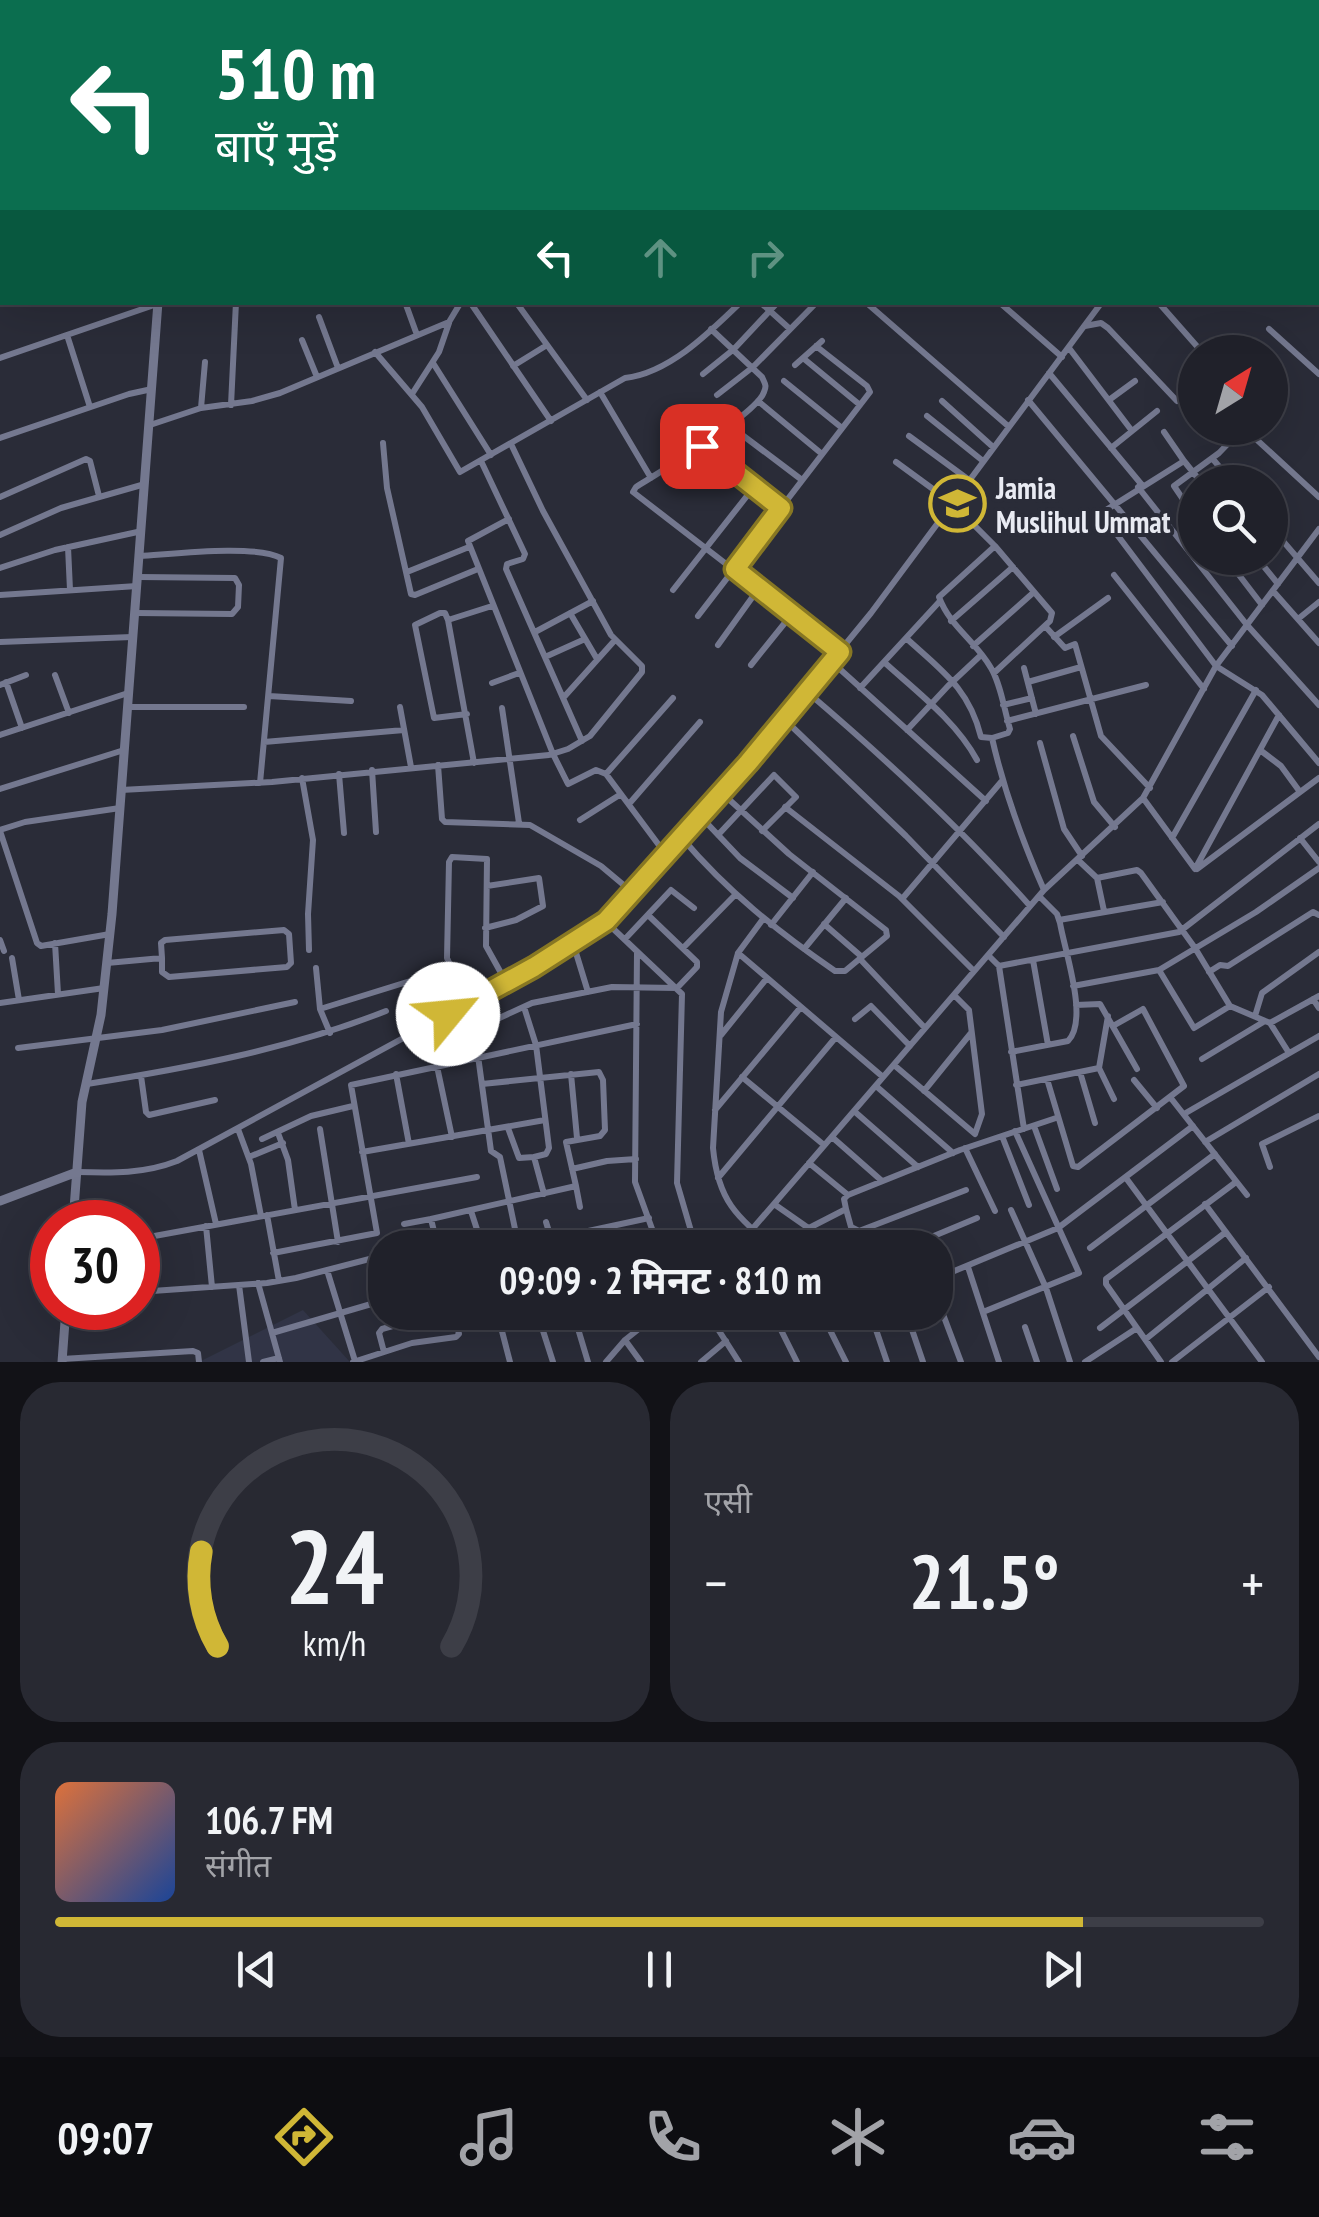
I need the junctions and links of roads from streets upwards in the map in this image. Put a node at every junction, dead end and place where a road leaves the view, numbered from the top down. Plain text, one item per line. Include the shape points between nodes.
1 (153, 305) edge
2 (159, 305) edge
3 (236, 305) edge
4 (406, 305) edge
5 (459, 305) edge
6 (472, 305) edge
7 (518, 305) edge
8 (737, 305) edge
9 (763, 305) edge
10 (775, 305) edge
11 (813, 305) edge
12 (869, 305) dead end
13 (1003, 305) edge
14 (1100, 305) edge
15 (1161, 305) edge
16 (770, 311) junction
17 (319, 317) dead end
18 (449, 322) junction
19 (1084, 327) junction
20 (711, 329) junction
21 (790, 329) junction
22 (1269, 329) dead end
23 (67, 335) junction
24 (417, 335) junction
25 (1187, 335) edge
26 (302, 340) dead end
27 (547, 345) junction
28 (1068, 348) junction
29 (734, 349) junction
30 (375, 352) junction
31 (1062, 356) junction
32 (0, 358) edge
33 (803, 358) junction
34 (205, 362) dead end
35 (434, 363) junction
36 (795, 365) dead end
37 (513, 366) junction
38 (753, 367) junction
39 (338, 368) junction
40 (1049, 373) junction
41 (703, 374) dead end
42 (1319, 374) edge
43 (317, 377) junction
44 (784, 381) dead end
45 (1135, 381) dead end
46 (152, 390) junction
47 (600, 392) junction
48 (412, 394) junction
49 (718, 395) dead end
50 (586, 400) junction
51 (942, 400) dead end
52 (1028, 400) junction
53 (1108, 400) junction
54 (758, 401) junction
55 (1177, 401) dead end
56 (231, 405) junction
57 (860, 405) junction
58 (90, 407) junction
59 (200, 408) junction
60 (1156, 412) dead end
61 (927, 416) dead end
62 (551, 421) junction
63 (150, 425) junction
64 (729, 425) junction
65 (1008, 426) junction
66 (842, 428) junction
67 (1132, 431) junction
68 (1164, 432) dead end
69 (909, 436) dead end
70 (0, 438) edge
71 (383, 444) dead end
72 (511, 444) junction
73 (1225, 445) edge
74 (1262, 445) edge
75 (702, 446) junction
76 (993, 446) junction
77 (1111, 448) junction
78 (822, 454) junction
79 (491, 455) junction
80 (1212, 458) junction
81 (482, 461) junction
82 (983, 461) junction
83 (1184, 461) junction
84 (896, 462) dead end
85 (1187, 465) edge
86 (1202, 465) edge
87 (1218, 465) edge
88 (651, 478) junction
89 (802, 480) junction
90 (969, 480) junction
91 (146, 484) junction
92 (1140, 486) junction
93 (754, 487) junction
94 (99, 496) junction
95 (1319, 496) edge
96 (0, 497) edge
97 (952, 503) junction
98 (1116, 503) junction
99 (781, 508) junction
100 (509, 519) junction
101 (142, 531) junction
102 (1318, 534) edge
103 (0, 535) edge
104 (68, 546) junction
105 (995, 546) junction
106 (470, 547) junction
107 (1288, 547) edge
108 (706, 548) junction
109 (140, 556) junction
110 (1298, 558) junction
111 (1013, 567) junction
112 (0, 568) edge
113 (478, 569) junction
114 (735, 569) junction
115 (407, 572) junction
116 (1114, 575) dead end
117 (1239, 575) edge
118 (1268, 575) edge
119 (138, 582) junction
120 (1319, 583) edge
121 (1276, 587) junction
122 (760, 588) junction
123 (70, 590) junction
124 (673, 590) dead end
125 (1034, 592) junction
126 (0, 595) edge
127 (1108, 598) dead end
128 (940, 600) junction
129 (592, 601) junction
130 (1319, 602) edge
131 (1262, 605) junction
132 (492, 606) junction
133 (136, 613) junction
134 (570, 614) junction
135 (792, 614) junction
136 (698, 616) dead end
137 (1298, 619) junction
138 (448, 620) junction
139 (950, 622) junction
140 (1247, 625) junction
141 (1044, 626) junction
142 (535, 632) junction
143 (1054, 636) junction
144 (134, 637) junction
145 (906, 638) junction
146 (585, 639) junction
147 (615, 640) junction
148 (0, 642) edge
149 (1319, 643) edge
150 (718, 645) dead end
151 (973, 646) junction
152 (1232, 646) junction
153 (840, 652) junction
154 (981, 655) junction
155 (545, 657) junction
156 (597, 660) junction
157 (832, 662) junction
158 (884, 662) junction
159 (752, 665) dead end
160 (1216, 666) junction
161 (1082, 667) junction
162 (1024, 668) dead end
163 (519, 673) junction
164 (994, 673) junction
165 (26, 675) dead end
166 (55, 675) dead end
167 (953, 680) junction
168 (1028, 682) junction
169 (492, 683) dead end
170 (3, 684) edge
171 (1146, 686) dead end
172 (860, 688) junction
173 (1204, 688) junction
174 (1256, 690) junction
175 (806, 692) junction
176 (129, 693) junction
177 (269, 696) junction
178 (564, 697) junction
179 (673, 698) dead end
180 (1032, 698) junction
181 (1090, 700) junction
182 (351, 701) dead end
183 (930, 704) junction
184 (1003, 705) junction
185 (1319, 705) edge
186 (128, 707) junction
187 (400, 707) dead end
188 (244, 708) dead end
189 (502, 708) dead end
190 (68, 713) junction
191 (467, 714) junction
192 (1036, 714) junction
193 (1280, 715) junction
194 (784, 718) junction
195 (1008, 721) junction
196 (700, 722) dead end
197 (22, 728) junction
198 (404, 730) junction
199 (907, 730) junction
200 (0, 736) edge
201 (1074, 736) dead end
202 (992, 738) junction
203 (582, 741) junction
204 (264, 742) junction
205 (1040, 743) dead end
206 (124, 750) junction
207 (1260, 750) junction
208 (553, 754) junction
209 (510, 759) junction
210 (977, 760) dead end
211 (474, 762) junction
212 (1319, 763) edge
213 (438, 765) junction
214 (411, 767) junction
215 (372, 770) junction
216 (339, 774) junction
217 (606, 774) junction
218 (302, 778) junction
219 (1319, 778) edge
220 (260, 782) junction
221 (1002, 782) junction
222 (0, 788) edge
223 (1150, 788) junction
224 (121, 790) junction
225 (1300, 792) junction
226 (722, 793) junction
227 (621, 794) junction
228 (1144, 798) junction
229 (986, 801) junction
230 (628, 804) junction
231 (786, 807) junction
232 (120, 808) junction
233 (740, 810) junction
234 (701, 817) junction
235 (580, 820) dead end
236 (518, 823) junction
237 (1319, 824) edge
238 (1115, 826) junction
239 (0, 830) edge
240 (961, 830) junction
241 (762, 831) junction
242 (376, 832) dead end
243 (344, 833) dead end
244 (718, 835) junction
245 (682, 838) junction
246 (1172, 838) junction
247 (1300, 838) junction
248 (667, 856) junction
249 (1080, 858) junction
250 (932, 862) junction
251 (1319, 865) edge
252 (1195, 869) junction
253 (813, 872) junction
254 (1097, 878) junction
255 (487, 886) junction
256 (632, 892) junction
257 (1041, 893) junction
258 (735, 894) junction
259 (793, 898) junction
260 (846, 898) junction
261 (902, 900) junction
262 (1163, 902) junction
263 (1030, 906) junction
264 (694, 908) dead end
265 (1104, 911) junction
266 (648, 914) junction
267 (1319, 915) edge
268 (763, 919) junction
269 (1060, 920) junction
270 (606, 921) junction
271 (824, 924) junction
272 (772, 925) junction
273 (485, 928) junction
274 (1183, 930) junction
275 (110, 934) junction
276 (1004, 937) junction
277 (625, 939) junction
278 (0, 940) edge
279 (55, 943) junction
280 (573, 943) junction
281 (684, 948) junction
282 (1195, 948) junction
283 (804, 949) junction
284 (309, 950) dead end
285 (637, 950) junction
286 (4, 952) dead end
287 (738, 952) junction
288 (1319, 952) edge
289 (1066, 954) junction
290 (988, 955) junction
291 (12, 958) dead end
292 (162, 958) junction
293 (861, 958) junction
294 (1033, 960) junction
295 (107, 963) junction
296 (999, 966) junction
297 (316, 968) dead end
298 (449, 969) junction
299 (1159, 970) junction
300 (974, 971) junction
301 (1209, 972) junction
302 (767, 978) junction
303 (506, 982) junction
304 (637, 985) junction
305 (1073, 986) junction
306 (104, 988) junction
307 (677, 988) junction
308 (588, 992) junction
309 (58, 994) junction
310 (954, 995) junction
311 (1316, 997) edge
312 (19, 1000) junction
313 (296, 1002) dead end
314 (0, 1003) edge
315 (466, 1004) junction
316 (1076, 1005) junction
317 (524, 1006) junction
318 (1230, 1006) junction
319 (801, 1007) junction
320 (1319, 1008) edge
321 (320, 1009) junction
322 (386, 1012) dead end
323 (1108, 1016) junction
324 (1255, 1016) junction
325 (856, 1019) dead end
326 (1268, 1021) junction
327 (428, 1024) junction
328 (637, 1024) junction
329 (1113, 1026) junction
330 (925, 1028) junction
331 (972, 1032) junction
332 (330, 1033) junction
333 (430, 1034) junction
334 (1319, 1036) edge
335 (94, 1037) junction
336 (836, 1037) junction
337 (718, 1038) junction
338 (536, 1045) junction
339 (1048, 1045) junction
340 (910, 1046) junction
341 (18, 1048) dead end
342 (1012, 1052) junction
343 (1289, 1053) junction
344 (478, 1056) junction
345 (1202, 1060) dead end
346 (437, 1064) junction
347 (894, 1065) junction
348 (1099, 1068) junction
349 (1138, 1069) dead end
350 (1080, 1072) junction
351 (396, 1074) junction
352 (570, 1074) junction
353 (1319, 1074) edge
354 (141, 1076) junction
355 (540, 1077) junction
356 (883, 1077) junction
357 (742, 1078) junction
358 (1047, 1079) junction
359 (1134, 1080) dead end
360 (86, 1084) junction
361 (482, 1084) junction
362 (1016, 1085) junction
363 (876, 1086) junction
364 (924, 1091) junction
365 (1170, 1097) junction
366 (1114, 1099) dead end
367 (216, 1100) dead end
368 (353, 1106) junction
369 (777, 1106) junction
370 (1156, 1108) junction
371 (854, 1111) junction
372 (713, 1112) junction
373 (1184, 1114) junction
374 (1319, 1116) edge
375 (1056, 1118) junction
376 (545, 1120) junction
377 (1096, 1123) dead end
378 (1034, 1126) junction
379 (1193, 1126) junction
380 (508, 1128) junction
381 (238, 1129) junction
382 (320, 1129) dead end
383 (1024, 1129) junction
384 (487, 1132) junction
385 (1015, 1132) junction
386 (278, 1133) junction
387 (975, 1134) junction
388 (1002, 1136) junction
389 (452, 1137) junction
390 (832, 1137) junction
391 (577, 1138) junction
392 (262, 1139) dead end
393 (283, 1142) junction
394 (984, 1142) junction
395 (1206, 1142) junction
396 (409, 1144) junction
397 (824, 1146) junction
398 (965, 1148) junction
399 (199, 1150) junction
400 (362, 1152) junction
401 (953, 1153) junction
402 (1215, 1154) junction
403 (248, 1157) junction
404 (534, 1157) junction
405 (636, 1159) junction
406 (809, 1163) junction
407 (1270, 1166) dead end
408 (918, 1167) junction
409 (572, 1169) junction
410 (77, 1172) junction
411 (477, 1177) dead end
412 (718, 1178) junction
413 (1126, 1178) junction
414 (882, 1181) junction
415 (1236, 1182) junction
416 (576, 1186) junction
417 (1058, 1189) dead end
418 (966, 1190) dead end
419 (544, 1194) junction
420 (848, 1195) junction
421 (1247, 1196) dead end
422 (370, 1197) junction
423 (75, 1200) edge
424 (0, 1201) edge
425 (511, 1202) junction
426 (332, 1203) junction
427 (774, 1204) junction
428 (1145, 1204) junction
429 (1205, 1204) junction
430 (1029, 1205) dead end
431 (580, 1207) dead end
432 (846, 1209) junction
433 (295, 1210) junction
434 (472, 1210) junction
435 (1012, 1210) dead end
436 (996, 1211) dead end
437 (264, 1216) junction
438 (649, 1218) junction
439 (977, 1218) dead end
440 (431, 1219) junction
441 (546, 1222) dead end
442 (216, 1224) junction
443 (404, 1224) dead end
444 (618, 1225) junction
445 (206, 1226) junction
446 (809, 1228) junction
447 (1058, 1228) junction
448 (752, 1229) joint
449 (434, 1230) edge
450 (478, 1230) edge
451 (516, 1230) edge
452 (549, 1230) edge
453 (600, 1230) edge
454 (619, 1230) edge
455 (653, 1230) edge
456 (691, 1230) edge
457 (812, 1230) edge
458 (948, 1230) edge
459 (1226, 1232) junction
460 (1166, 1233) junction
461 (160, 1235) edge
462 (338, 1242) junction
463 (1026, 1243) junction
464 (1090, 1248) dead end
465 (274, 1253) junction
466 (1246, 1258) junction
467 (368, 1259) edge
468 (1188, 1262) junction
469 (968, 1268) junction
470 (327, 1270) junction
471 (953, 1273) edge
472 (278, 1281) junction
473 (258, 1283) junction
474 (239, 1285) junction
475 (212, 1287) junction
476 (1269, 1287) junction
477 (1046, 1288) junction
478 (1209, 1290) junction
479 (160, 1291) edge
480 (368, 1305) edge
481 (1124, 1310) junction
482 (340, 1312) junction
483 (983, 1312) junction
484 (1230, 1320) junction
485 (1025, 1327) dead end
486 (1100, 1328) dead end
487 (1137, 1328) junction
488 (64, 1330) edge
489 (381, 1330) edge
490 (457, 1330) edge
491 (501, 1330) edge
492 (543, 1330) edge
493 (578, 1330) edge
494 (637, 1330) edge
495 (719, 1330) edge
496 (781, 1330) edge
497 (830, 1330) edge
498 (876, 1330) edge
499 (912, 1330) edge
500 (948, 1330) edge
501 (272, 1333) junction
502 (1146, 1339) junction
503 (625, 1340) junction
504 (726, 1341) junction
505 (384, 1352) junction
506 (1319, 1356) edge
507 (279, 1360) edge
508 (62, 1361) edge
509 (507, 1361) edge
510 (1089, 1361) edge
511 (200, 1362) edge
512 (249, 1362) edge
513 (263, 1362) edge
514 (354, 1362) edge
515 (553, 1362) edge
516 (588, 1362) edge
517 (606, 1362) edge
518 (641, 1362) edge
519 (701, 1362) edge
520 (739, 1362) edge
521 (797, 1362) edge
522 (846, 1362) edge
523 (886, 1362) edge
524 (924, 1362) edge
525 (960, 1362) edge
526 (1000, 1362) edge
527 (1037, 1362) edge
528 (1070, 1362) edge
529 (1161, 1362) edge
530 (1172, 1362) edge
531 (1262, 1362) edge

1 - 23 street
2 - 46 street
3 - 56 street
4 - 24 street
5 - 18 street
6 - 37 street
7 - 27 street
8 - 20 street
9 - 16 street
10 - 16 street
11 - 21 street
12 - 65 street
13 - 31 street
14 - 19 street
15 - 25 street
16 - 21 street
16 - 29 street
17 - 39 street
18 - 24 street
18 - 35 street
19 - 28 street
19 - 55 street via 1108,328
20 - 29 street
20 - 47 street via 652,374
21 - 38 street
22 - 42 street
23 - 32 street
23 - 58 street
24 - 30 street
26 - 43 street
27 - 37 street
27 - 50 street
28 - 31 street
28 - 53 street
29 - 38 street
29 - 41 street
30 - 39 street
30 - 48 street
31 - 40 street
33 - 36 street
33 - 57 street
33 - 57 street via 819,344 868,386
34 - 59 street
35 - 48 street
35 - 79 street
37 - 62 street
38 - 49 street
38 - 54 street via 766,385
39 - 43 street
40 - 52 street
40 - 77 street
43 - 56 street
44 - 66 street
45 - 53 street
46 - 58 street
46 - 63 street
47 - 50 street
47 - 88 street
48 - 81 street via 458,472
50 - 62 street
51 - 76 street
52 - 65 street
52 - 98 street
53 - 67 street
54 - 64 street
54 - 78 street
56 - 59 street
57 - 66 street
58 - 70 street
59 - 63 street
60 - 67 street
61 - 82 street
62 - 72 street
63 - 91 street
64 - 75 street
64 - 89 street
65 - 76 street
66 - 78 street
67 - 77 street
68 - 83 street
69 - 90 street
71 - 115 street
72 - 79 street
72 - 129 street
73 - 80 street
74 - 95 street
75 - 88 street
75 - 93 street
76 - 82 street
77 - 92 street
78 - 89 street
79 - 81 street
80 - 86 street
80 - 87 street
81 - 100 street
82 - 90 street
83 - 85 street
83 - 92 street
84 - 97 street
88 - 108 street via 635,494
89 - 99 street
90 - 97 street
91 - 94 street
91 - 101 street
92 - 98 street
92 - 140 street
93 - 99 street
93 - 108 street
94 - 96 street via 84,459
94 - 103 street
97 - 105 street
97 - 153 street
98 - 152 street
98 - 160 street via 1104,518
99 - 114 street
100 - 106 street via 468,540
100 - 142 street via 526,556 506,569
101 - 104 street
101 - 109 street
102 - 110 street
104 - 112 street
104 - 123 street
105 - 111 street
105 - 128 street
106 - 113 street
106 - 115 street
107 - 110 street
108 - 114 street
108 - 124 street
109 - 119 street
109 - 177 street via 279,556
110 - 120 street
110 - 121 street
111 - 125 street
111 - 139 street
113 - 115 street via 415,595
113 - 132 street
114 - 122 street
114 - 136 street
116 - 173 street
117 - 131 street
118 - 121 street
119 - 123 street
119 - 133 street
119 - 133 street via 235,578 238,608 232,614
121 - 131 street
121 - 137 street
122 - 135 street
122 - 150 street
123 - 126 street
125 - 141 street via 1053,616
125 - 151 street
127 - 143 street
128 - 139 street
128 - 145 street
129 - 134 street
129 - 147 street
130 - 137 street
131 - 140 street
132 - 138 street
132 - 163 street
133 - 144 street
134 - 142 street
134 - 146 street
135 - 153 street
135 - 159 street
137 - 149 street
138 - 191 street
138 - 191 street via 443,613 416,623 424,672 436,720
139 - 151 street
140 - 152 street
140 - 185 street
141 - 143 street
141 - 164 street
142 - 155 street
143 - 161 street via 1065,648 1075,644
144 - 148 street
144 - 176 street
145 - 158 street
145 - 167 street
146 - 155 street
146 - 156 street
147 - 156 street
147 - 203 street via 642,672
151 - 154 street
152 - 160 street
153 - 157 street
154 - 164 street
154 - 167 street
155 - 178 street
156 - 178 street
157 - 172 street
157 - 175 street
158 - 172 street
158 - 183 street
160 - 173 street
160 - 174 street
161 - 168 street
161 - 181 street
162 - 168 street
163 - 169 street
163 - 208 street
164 - 184 street
165 - 170 street
166 - 190 street
167 - 183 street
167 - 202 street via 968,699 981,737
168 - 180 street
170 - 197 street
171 - 181 street
172 - 199 street
173 - 223 street
174 - 193 street
174 - 246 street
175 - 194 street
175 - 240 street
176 - 186 street
176 - 190 street
177 - 182 street
177 - 204 street
178 - 203 street
179 - 217 street
180 - 184 street
180 - 192 street
181 - 192 street
181 - 223 street via 1101,736
183 - 199 street
183 - 210 street
184 - 195 street
186 - 188 street
186 - 206 street
187 - 198 street
189 - 209 street
190 - 197 street
191 - 211 street
192 - 195 street
193 - 207 street
193 - 212 street
194 - 226 street
194 - 250 street
195 - 202 street via 1008,733
196 - 230 street
197 - 200 street
198 - 204 street
198 - 214 street
199 - 229 street
201 - 238 street via 1094,802
202 - 221 street
203 - 208 street
204 - 220 street
205 - 249 street via 1064,829
206 - 222 street
206 - 224 street
207 - 225 street
207 - 252 street
208 - 209 street
208 - 217 street via 568,784 596,770
209 - 211 street
209 - 236 street
211 - 213 street
213 - 214 street
213 - 236 street via 443,820
214 - 215 street
215 - 216 street
215 - 242 street
216 - 218 street
216 - 243 street
217 - 227 street
218 - 220 street
218 - 284 street via 313,840
219 - 225 street
220 - 224 street
221 - 229 street
221 - 257 street
223 - 228 street
224 - 232 street
225 - 252 street
226 - 233 street
226 - 234 street
227 - 230 street
227 - 235 street
228 - 238 street
228 - 246 street
229 - 240 street
230 - 248 street
231 - 233 street via 796,796 774,774
231 - 241 street
231 - 261 street
232 - 239 street
232 - 275 street
233 - 241 street
233 - 244 street
234 - 244 street
234 - 245 street
236 - 256 street via 589,859
237 - 247 street
238 - 249 street
239 - 279 street via 37,943
240 - 250 street
240 - 263 street
241 - 253 street
244 - 259 street
245 - 248 street
245 - 258 street
246 - 252 street
247 - 251 street
247 - 274 street
248 - 256 street
249 - 254 street
249 - 257 street
250 - 261 street
250 - 276 street
251 - 282 street
253 - 259 street
253 - 260 street
254 - 262 street via 1139,871
254 - 265 street
255 - 273 street
255 - 273 street via 540,878 543,906
255 - 298 street via 487,859 450,859
256 - 270 street
257 - 263 street
257 - 269 street
258 - 268 street
258 - 281 street
259 - 272 street
260 - 271 street
260 - 293 street via 889,933
261 - 300 street
262 - 265 street
262 - 274 street
263 - 276 street
264 - 266 street via 671,890
265 - 269 street
266 - 277 street
266 - 281 street
267 - 301 street via 1313,912
268 - 272 street
268 - 287 street
269 - 289 street
270 - 277 street
270 - 280 street
271 - 283 street
271 - 293 street
272 - 283 street
273 - 303 street via 486,946
274 - 282 street
274 - 289 street
275 - 279 street
275 - 295 street
276 - 290 street
277 - 285 street
278 - 286 street
279 - 309 street
280 - 303 street
280 - 308 street
281 - 307 street via 697,964
282 - 299 street
282 - 301 street
283 - 293 street via 839,972
285 - 304 street
285 - 307 street
287 - 302 street
287 - 337 street
288 - 324 street via 1262,993
289 - 294 street
289 - 305 street
290 - 296 street
290 - 300 street
291 - 312 street
292 - 292 street via 162,972 170,977 286,967 290,934 165,940
292 - 295 street
293 - 330 street
294 - 296 street
294 - 339 street
295 - 306 street
296 - 342 street
297 - 321 street
298 - 315 street
298 - 321 street
299 - 305 street
299 - 318 street via 1194,1028
300 - 310 street
301 - 318 street
302 - 319 street
302 - 337 street
303 - 315 street
304 - 307 street
304 - 308 street
304 - 328 street
305 - 316 street
306 - 309 street
306 - 335 street
307 - 456 street via 684,1002 677,1184
308 - 317 street
309 - 312 street
310 - 330 street
310 - 331 street via 970,1010
311 - 320 street
311 - 326 street
312 - 314 street
313 - 335 street
315 - 327 street
316 - 323 street via 1098,1003
316 - 339 street via 1072,1038
317 - 333 street via 495,1020
317 - 338 street
318 - 324 street
319 - 336 street
319 - 357 street
321 - 332 street
322 - 332 street
323 - 329 street
323 - 348 street
324 - 326 street
325 - 340 street via 871,1006
326 - 343 street
326 - 345 street
327 - 333 street
327 - 381 street
328 - 338 street
328 - 405 street
329 - 349 street
329 - 365 street via 1143,1009 1184,1084
330 - 340 street
331 - 364 street
331 - 387 street via 982,1114
332 - 354 street
333 - 346 street
334 - 343 street
335 - 341 street
335 - 360 street
336 - 356 street
336 - 369 street
337 - 372 street
338 - 344 street
338 - 355 street
339 - 342 street
340 - 347 street
342 - 362 street
343 - 373 street
344 - 346 street
344 - 361 street
346 - 351 street
346 - 389 street
347 - 356 street
347 - 364 street
348 - 350 street
348 - 366 street
350 - 358 street
350 - 377 street
351 - 368 street via 351,1085
351 - 396 street
352 - 355 street
352 - 391 street
352 - 391 street via 599,1072 603,1080 604,1132
353 - 395 street
354 - 360 street
354 - 367 street via 149,1114
355 - 361 street
355 - 376 street
356 - 363 street
357 - 369 street
357 - 372 street
358 - 362 street
358 - 375 street
359 - 370 street
360 - 410 street
361 - 384 street
362 - 383 street
363 - 371 street
363 - 401 street
364 - 387 street
365 - 370 street
365 - 373 street
368 - 386 street
368 - 400 street
369 - 397 street
369 - 412 street
370 - 375 street via 1076,1168
371 - 390 street
371 - 408 street
372 - 412 street
373 - 379 street
374 - 407 street via 1262,1144
375 - 378 street
376 - 380 street
376 - 404 street via 549,1152
378 - 383 street
378 - 417 street
379 - 395 street
379 - 413 street
380 - 384 street
380 - 404 street via 519,1158
381 - 399 street
381 - 403 street
382 - 426 street
383 - 385 street
384 - 389 street
384 - 425 street
385 - 388 street
385 - 447 street
386 - 392 street
386 - 393 street
387 - 394 street
388 - 394 street
388 - 430 street
389 - 396 street
390 - 397 street
390 - 414 street
391 - 409 street via 566,1142
393 - 403 street
393 - 433 street
394 - 398 street
395 - 402 street
396 - 400 street
397 - 406 street
398 - 401 street
398 - 436 street
399 - 410 street via 156,1170
399 - 442 street
400 - 422 street
401 - 408 street
402 - 415 street
402 - 428 street
403 - 437 street
404 - 419 street
405 - 409 street
405 - 438 street via 636,1190
406 - 420 street
406 - 427 street
408 - 414 street
409 - 416 street
410 - 423 street
410 - 424 street
411 - 422 street
412 - 448 street via 729,1207
413 - 428 street
413 - 447 street
414 - 420 street
415 - 421 street
415 - 429 street
416 - 419 street
416 - 431 street
418 - 432 street via 859,1231 851,1228
419 - 425 street
420 - 432 street
422 - 426 street
422 - 462 street via 377,1232
425 - 434 street
425 - 451 street
426 - 433 street
426 - 462 street
427 - 446 street
427 - 448 street
428 - 460 street
428 - 464 street
429 - 459 street
429 - 460 street
432 - 446 street
433 - 437 street
434 - 440 street
434 - 450 street
435 - 463 street
437 - 442 street
437 - 465 street
438 - 444 street
438 - 455 street
439 - 458 street
440 - 443 street
440 - 449 street
441 - 452 street
442 - 445 street
444 - 453 street
444 - 454 street
445 - 461 street
445 - 475 street
446 - 457 street
447 - 463 street
447 - 477 street via 1079,1274
459 - 466 street
459 - 468 street
460 - 468 street
460 - 481 street via 1106,1279
462 - 465 street
463 - 469 street
463 - 477 street
465 - 472 street
466 - 476 street
466 - 478 street
467 - 470 street
468 - 478 street
468 - 481 street
469 - 471 street
469 - 483 street
470 - 472 street
470 - 482 street
472 - 473 street
473 - 474 street
473 - 501 street
474 - 475 street
474 - 512 street
475 - 479 street
476 - 484 street
476 - 506 street
477 - 483 street
477 - 528 street
478 - 484 street
478 - 502 street
480 - 482 street
481 - 486 street
481 - 487 street
482 - 501 street
482 - 514 street
483 - 526 street
484 - 530 street
484 - 531 street
485 - 527 street
487 - 502 street
487 - 510 street
488 - 508 street
489 - 505 street
490 - 505 street via 456,1337
491 - 509 street
492 - 515 street
493 - 516 street
494 - 503 street
495 - 504 street
496 - 521 street
497 - 522 street
498 - 523 street
499 - 524 street
500 - 525 street
501 - 507 street
502 - 529 street
503 - 517 street
503 - 518 street
504 - 519 street
504 - 520 street
505 - 514 street
507 - 513 street
508 - 511 street via 193,1351

